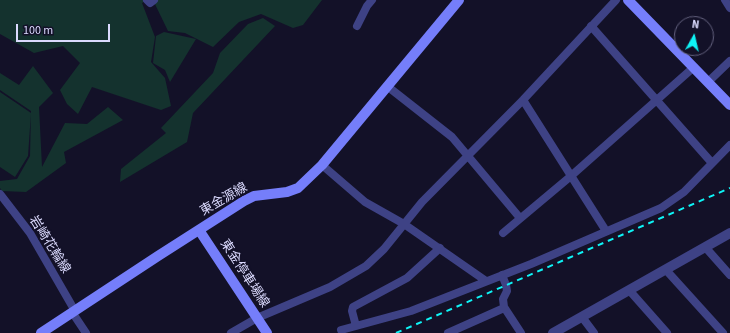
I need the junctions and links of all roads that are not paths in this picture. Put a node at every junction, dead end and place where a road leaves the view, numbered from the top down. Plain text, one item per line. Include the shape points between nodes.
1 (372, 0) edge
2 (459, 0) edge
3 (616, 0) edge
4 (628, 0) edge
5 (725, 0) edge
6 (730, 8) edge
7 (357, 26) dead end
8 (591, 26) junction
9 (730, 61) edge
10 (694, 68) junction
11 (708, 82) junction
12 (387, 86) junction
13 (523, 100) junction
14 (656, 100) junction
15 (730, 105) edge
16 (730, 145) edge
17 (468, 155) junction
18 (712, 162) junction
19 (322, 165) junction
20 (571, 176) junction
21 (0, 194) edge
22 (520, 218) junction
23 (404, 224) junction
24 (199, 230) junction
25 (606, 231) junction
26 (503, 233) dead end
27 (730, 234) edge
28 (440, 248) junction
29 (706, 248) junction
30 (666, 270) junction
31 (502, 275) junction
32 (730, 276) edge
33 (486, 281) junction
34 (629, 290) junction
35 (504, 308) junction
36 (74, 312) junction
37 (582, 317) junction
38 (257, 318) junction
39 (356, 326) junction
40 (341, 330) dead end
41 (41, 333) edge
42 (86, 333) edge
43 (231, 333) edge
44 (268, 333) edge
45 (448, 333) edge
46 (521, 333) edge
47 (554, 333) edge
48 (594, 333) edge
49 (667, 333) edge
50 (723, 333) edge

1 - 7 street
2 - 12 main road, 東金源線
3 - 8 street
4 - 10 main road
5 - 6 street
8 - 13 street
8 - 14 street
9 - 11 street
10 - 11 main road
10 - 14 street
11 - 15 main road
12 - 17 street via 452,137
12 - 19 main road, 東金源線
13 - 17 street
13 - 20 street
14 - 18 street
14 - 20 street
16 - 18 street
17 - 22 street
17 - 23 street
18 - 25 street via 690,187 673,201
19 - 23 street via 365,202
19 - 24 main road, 東金源線 via 295,190 254,196
20 - 22 street
20 - 25 street
21 - 36 street, 岩崎花輪線 via 30,233
22 - 26 street
23 - 28 street
23 - 38 street via 366,266 330,287
24 - 36 main road, 東金源線
24 - 38 main road, 東金停車場線
25 - 31 street
27 - 29 street
28 - 33 street
28 - 39 street via 407,278 353,307
29 - 30 street
29 - 32 street
30 - 34 street
30 - 50 street
31 - 33 street
31 - 35 street via 507,291 503,299
33 - 39 street via 411,311
34 - 37 street
34 - 49 street
35 - 45 street
35 - 46 street
36 - 41 main road, 東金源線
36 - 42 street, 岩崎花輪線
37 - 47 street
37 - 48 street
38 - 43 street
38 - 44 main road, 東金停車場線
39 - 40 street

